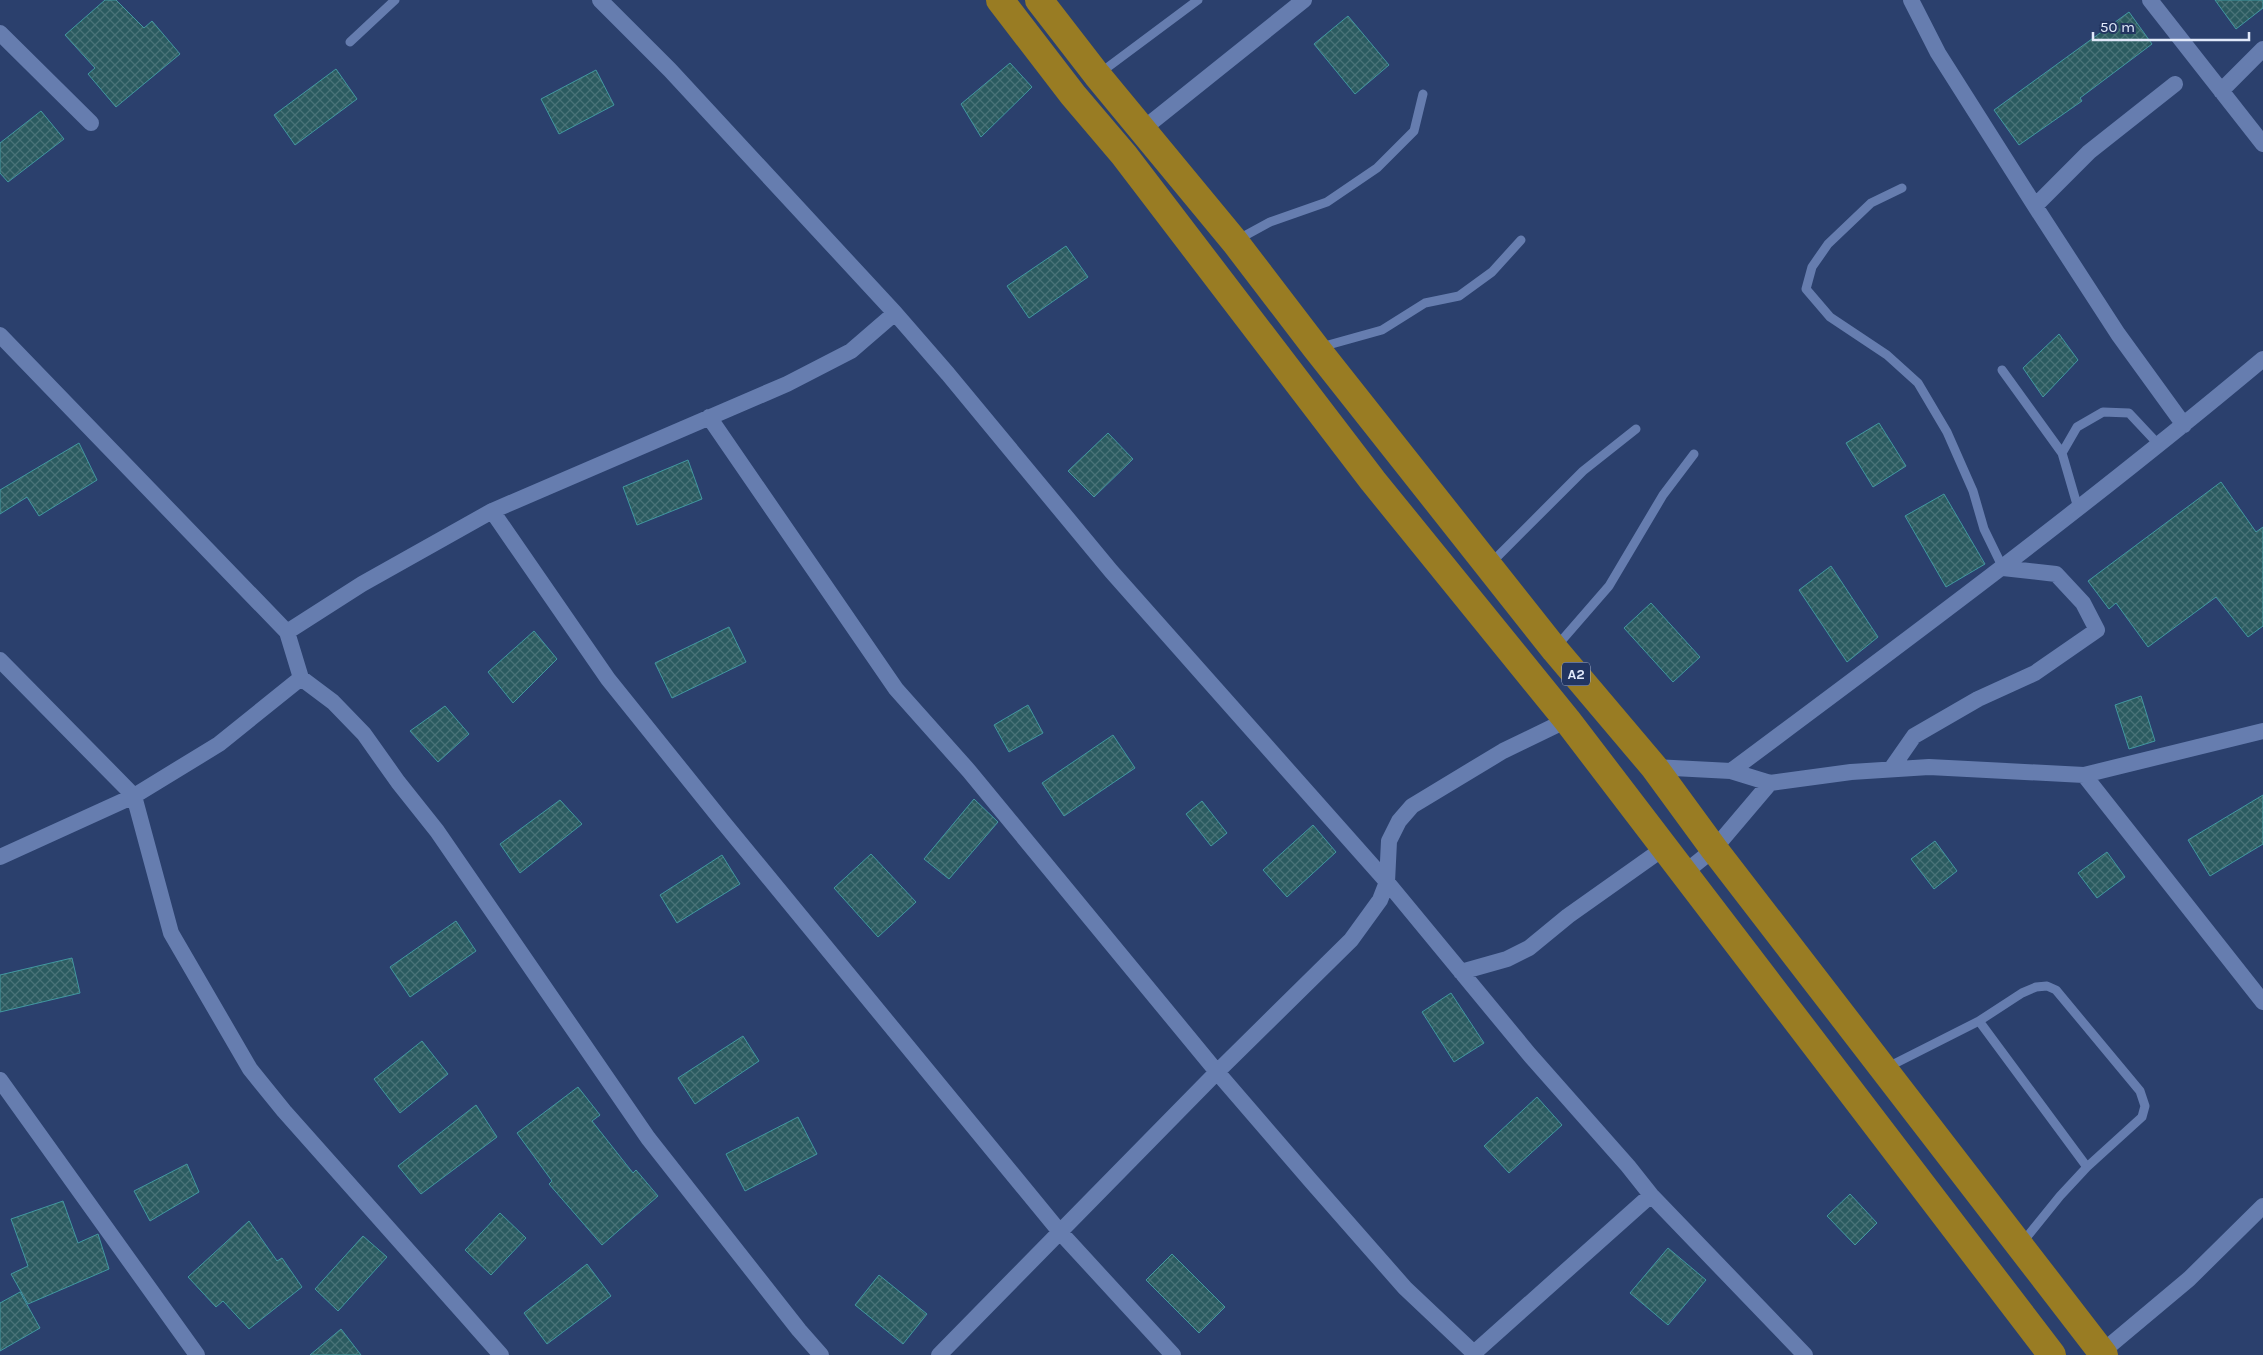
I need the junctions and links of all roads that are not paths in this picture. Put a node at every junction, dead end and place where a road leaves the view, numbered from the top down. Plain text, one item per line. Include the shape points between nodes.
1 (395, 0) edge
2 (600, 0) edge
3 (1000, 0) edge
4 (1039, 0) edge
5 (1198, 0) edge
6 (1304, 0) edge
7 (1911, 0) edge
8 (2150, 0) edge
9 (0, 33) edge
10 (350, 42) dead end
11 (2263, 49) edge
12 (1097, 75) junction
13 (2175, 84) dead end
14 (2221, 90) junction
15 (1423, 94) dead end
16 (91, 123) dead end
17 (1144, 129) junction
18 (2263, 144) edge
19 (1902, 188) dead end
20 (2035, 206) junction
21 (1520, 240) dead end
22 (1235, 242) junction
23 (894, 313) junction
24 (0, 335) edge
25 (1316, 348) junction
26 (2263, 359) edge
27 (2002, 370) dead end
28 (709, 417) junction
29 (2184, 425) junction
30 (1636, 429) dead end
31 (2159, 445) junction
32 (2062, 453) junction
33 (1694, 454) dead end
34 (2078, 508) junction
35 (492, 511) junction
36 (1489, 565) junction
37 (2003, 568) junction
38 (287, 632) junction
39 (1555, 650) junction
40 (0, 660) edge
41 (301, 678) junction
42 (1567, 720) junction
43 (2263, 732) edge
44 (1654, 767) junction
45 (1891, 768) junction
46 (1731, 771) junction
47 (2084, 775) junction
48 (1770, 784) junction
49 (134, 796) junction
50 (1664, 848) junction
51 (1714, 849) junction
52 (0, 857) edge
53 (1683, 874) junction
54 (1387, 882) junction
55 (1461, 972) junction
56 (2263, 1002) edge
57 (1979, 1021) junction
58 (1884, 1069) junction
59 (1217, 1072) junction
60 (0, 1080) edge
61 (2087, 1167) junction
62 (1651, 1195) junction
63 (2263, 1206) edge
64 (1060, 1232) junction
65 (2020, 1246) junction
66 (2103, 1353) edge
67 (1475, 1354) edge
68 (197, 1355) edge
69 (501, 1355) edge
70 (821, 1355) edge
71 (939, 1355) edge
72 (1173, 1355) edge
73 (1805, 1355) edge
74 (2052, 1355) edge

1 - 10 lane
2 - 23 street via 670,70
3 - 42 highway, A2 via 1130,163 1373,481
4 - 12 highway, A2
5 - 12 lane
6 - 17 street
7 - 20 street via 1938,53
8 - 14 street
9 - 16 street
11 - 14 street
12 - 17 highway, A2
13 - 20 street via 2089,152
14 - 18 street
15 - 22 lane via 1414,131 1377,168 1327,202 1270,222
17 - 22 highway, A2
19 - 37 lane via 1871,203 1828,244 1812,267 1806,289 1830,317 1887,355 1918,383 1947,432 1973,491 1984,529
20 - 29 street via 2118,334
21 - 25 lane via 1492,272 1459,296 1425,303 1382,330
22 - 25 highway, A2
23 - 28 street via 851,351 786,384
23 - 54 street via 1111,570
24 - 38 street
25 - 36 highway, A2
26 - 29 street
27 - 32 lane
28 - 35 street
28 - 59 street via 896,688 969,771
29 - 31 street
30 - 36 lane via 1583,471
31 - 32 lane via 2128,413 2103,412 2077,427
31 - 34 street
32 - 34 lane
33 - 39 lane via 1663,496 1608,586
34 - 37 street
35 - 38 street via 362,584
35 - 64 street via 608,679
36 - 39 highway, A2
37 - 45 street via 2056,574 2083,603 2097,630 2035,673 1978,699 1914,736
37 - 46 street
38 - 41 street
39 - 44 highway, A2
40 - 49 street
41 - 49 street via 219,744
41 - 70 street via 333,702 364,734 437,831 648,1138
42 - 50 highway, A2
42 - 54 street via 1503,751 1412,806 1399,821 1390,841
43 - 47 street
44 - 46 street
44 - 51 highway, A2
45 - 47 street
45 - 48 street
46 - 48 street
47 - 56 street
48 - 51 street
49 - 52 street
49 - 69 street via 171,933 250,1069
50 - 53 highway, A2
50 - 55 street via 1529,948 1507,959
51 - 53 street
51 - 58 highway, A2
53 - 74 highway, A2
54 - 55 street
54 - 59 street via 1380,900 1351,940
55 - 62 street
57 - 58 lane
57 - 61 lane
57 - 61 lane via 2029,990 2047,986 2056,990 2140,1091 2145,1106 2142,1117
58 - 65 highway, A2
59 - 64 street
59 - 67 street via 1405,1288
60 - 68 street
61 - 65 lane
62 - 67 street
62 - 73 street
63 - 66 street via 2189,1279
64 - 71 street
64 - 72 street
65 - 66 highway, A2

